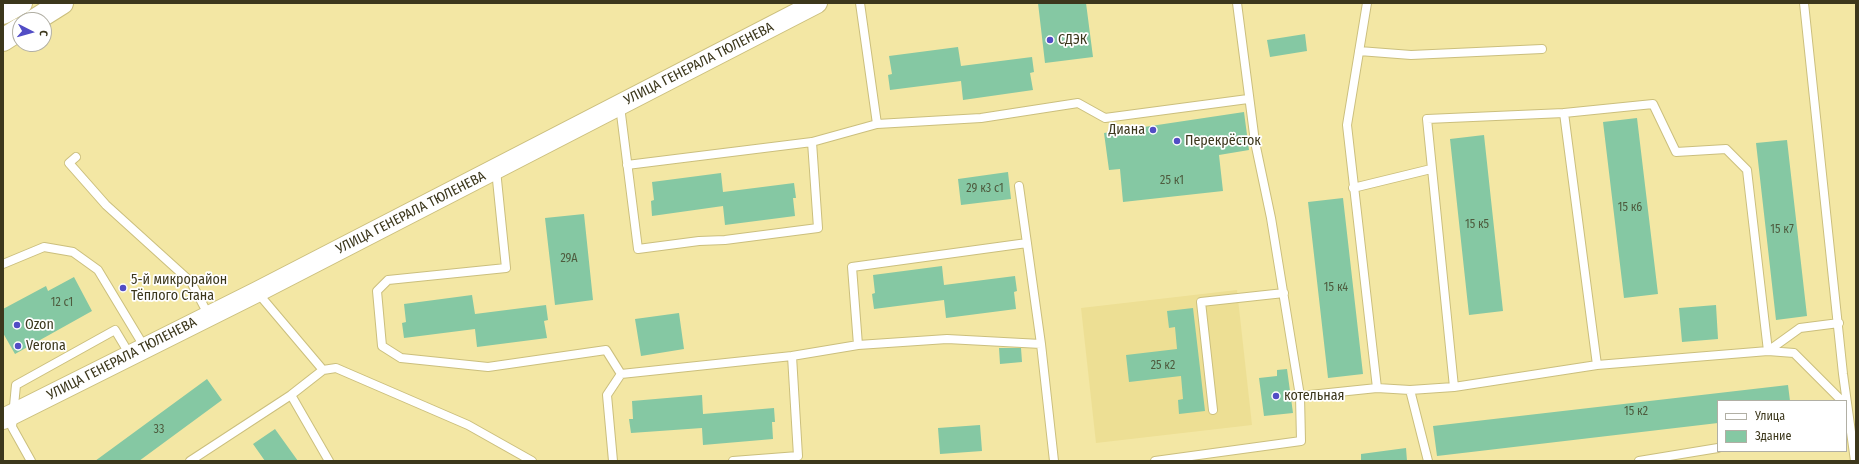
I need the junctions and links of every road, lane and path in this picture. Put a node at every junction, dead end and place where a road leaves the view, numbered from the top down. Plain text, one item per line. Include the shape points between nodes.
1 (22, 3) edge
2 (62, 3) edge
3 (818, 3) edge
4 (860, 3) edge
5 (1237, 3) edge
6 (1367, 3) edge
7 (1804, 3) edge
8 (48, 12) edge
9 (3, 13) edge
10 (12, 34) edge
11 (3, 40) edge
12 (1542, 49) dead end
13 (1359, 51) junction
14 (1248, 99) junction
15 (619, 105) junction
16 (1564, 114) junction
17 (877, 124) junction
18 (812, 142) junction
19 (76, 157) dead end
20 (627, 165) junction
21 (496, 169) junction
22 (1432, 169) junction
23 (1019, 186) dead end
24 (1353, 188) junction
25 (1027, 243) junction
26 (3, 264) edge
27 (257, 292) junction
28 (1284, 293) junction
29 (209, 316) junction
30 (1839, 323) junction
31 (1041, 344) junction
32 (858, 345) junction
33 (1768, 350) junction
34 (137, 352) junction
35 (792, 356) junction
36 (1597, 365) junction
37 (323, 370) junction
38 (621, 374) junction
39 (1454, 387) junction
40 (1377, 388) junction
41 (1410, 390) junction
42 (290, 394) junction
43 (1300, 396) junction
44 (1841, 400) edge
45 (1846, 400) edge
46 (1847, 406) edge
47 (1213, 410) dead end
48 (8, 416) edge
49 (1848, 428) edge
50 (1855, 445) edge
51 (1717, 448) edge
52 (31, 461) edge
53 (190, 461) edge
54 (329, 461) edge
55 (532, 461) edge
56 (613, 461) edge
57 (734, 461) edge
58 (1054, 461) edge
59 (1155, 461) edge
60 (1428, 461) edge
61 (1639, 461) edge
62 (1855, 461) edge

1 - 9 highway
2 - 8 highway
3 - 15 street, УЛИЦА ГЕНЕРАЛА ТЮЛЕНЕВА
4 - 17 lane
5 - 14 lane
6 - 13 lane
7 - 30 lane
10 - 11 highway
12 - 13 lane via 1411,55
13 - 24 lane via 1347,125
14 - 17 lane via 1105,118 1078,103 981,118
14 - 28 lane
15 - 20 lane
15 - 21 street, УЛИЦА ГЕНЕРАЛА ТЮЛЕНЕВА
16 - 22 lane via 1427,119
16 - 33 lane via 1653,104 1676,152 1726,149 1747,170
16 - 36 lane
17 - 18 lane
18 - 20 lane
18 - 20 lane via 818,228 725,240 638,249
19 - 29 lane via 69,163 106,205 191,282
21 - 27 street, УЛИЦА ГЕНЕРАЛА ТЮЛЕНЕВА
21 - 38 lane via 506,268 388,280 377,291 382,346 401,358 488,367 606,350
22 - 24 lane
22 - 39 lane
23 - 25 lane
24 - 40 lane
25 - 31 lane
25 - 32 lane via 852,267
26 - 34 lane via 44,247 73,252 98,270
27 - 29 street, УЛИЦА ГЕНЕРАЛА ТЮЛЕНЕВА
27 - 37 lane
28 - 43 lane
28 - 47 lane via 1201,302
29 - 34 street, УЛИЦА ГЕНЕРАЛА ТЮЛЕНЕВА
30 - 33 lane via 1800,328
30 - 45 lane
31 - 32 lane via 947,339
31 - 58 lane
32 - 35 lane
33 - 36 lane
33 - 44 lane via 1794,352
34 - 48 street, УЛИЦА ГЕНЕРАЛА ТЮЛЕНЕВА
34 - 48 lane via 115,330 16,384
35 - 38 lane
35 - 57 lane via 798,456
36 - 39 lane
37 - 42 lane
37 - 55 lane via 336,368 468,425
38 - 56 lane via 607,395
39 - 41 lane
40 - 41 lane
40 - 43 lane
41 - 60 lane
42 - 53 lane
42 - 54 lane
43 - 59 lane via 1301,441
46 - 49 lane
48 - 52 lane
49 - 50 lane
50 - 62 lane
51 - 61 lane

